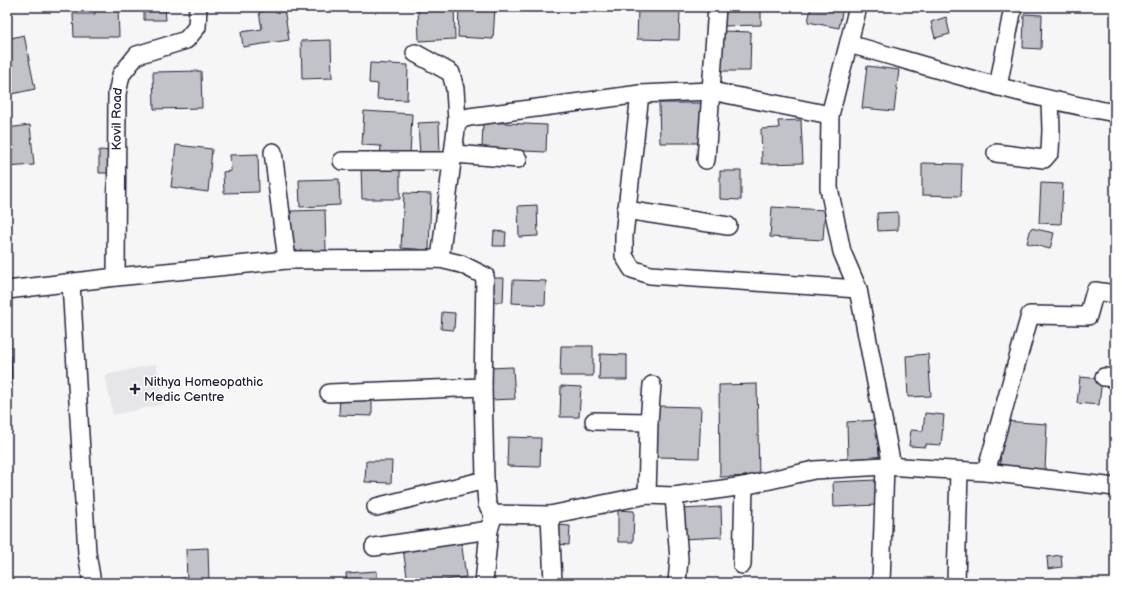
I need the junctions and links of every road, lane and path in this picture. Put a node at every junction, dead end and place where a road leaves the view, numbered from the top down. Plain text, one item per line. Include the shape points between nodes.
1 (198, 7) edge
2 (716, 7) edge
3 (858, 7) edge
4 (1013, 7) edge
5 (849, 44) junction
6 (415, 54) dead end
7 (998, 87) junction
8 (710, 91) junction
9 (640, 94) junction
10 (1050, 101) junction
11 (1115, 113) edge
12 (830, 115) junction
13 (457, 121) junction
14 (272, 152) dead end
15 (996, 153) dead end
16 (453, 158) junction
17 (518, 159) dead end
18 (706, 160) dead end
19 (342, 162) dead end
20 (626, 210) junction
21 (728, 226) dead end
22 (440, 259) junction
23 (288, 260) junction
24 (116, 277) junction
25 (71, 283) junction
26 (858, 289) junction
27 (7, 290) edge
28 (1115, 294) edge
29 (652, 385) dead end
30 (483, 387) junction
31 (329, 393) dead end
32 (594, 421) dead end
33 (649, 422) junction
34 (888, 466) junction
35 (959, 471) junction
36 (986, 472) junction
37 (485, 480) junction
38 (744, 486) junction
39 (1115, 487) edge
40 (646, 495) junction
41 (674, 496) junction
42 (376, 507) dead end
43 (550, 515) junction
44 (491, 522) junction
45 (374, 547) dead end
46 (742, 565) dead end
47 (92, 583) edge
48 (484, 583) edge
49 (553, 583) edge
50 (677, 583) edge
51 (881, 583) edge
52 (956, 583) edge

1 - 24 street, Kovil Road via 197,27 186,40 137,55 121,75 117,94
2 - 8 street
3 - 5 street
4 - 7 street
5 - 7 street
5 - 12 street
6 - 13 street via 451,73
7 - 10 street
8 - 9 street
8 - 12 street
8 - 18 street
9 - 13 street via 469,117
9 - 20 street
10 - 11 street
10 - 15 street via 1050,152 1044,159
12 - 26 street via 829,188 842,252
13 - 16 street
14 - 23 street
16 - 17 street
16 - 19 street
16 - 22 street
20 - 21 street
20 - 26 street via 624,256 632,270 650,275
22 - 23 street
22 - 30 street via 461,264 485,276
23 - 24 street
24 - 25 street
25 - 27 street
25 - 47 street via 86,553
26 - 34 street
28 - 36 street via 1095,291 1088,316 1030,314
29 - 33 street
30 - 31 street
30 - 37 street
32 - 33 street
33 - 40 street
34 - 35 street
34 - 38 street via 814,470
34 - 51 street
35 - 36 street
35 - 52 street
36 - 39 street
37 - 42 street
37 - 44 street
38 - 41 street
38 - 46 street
40 - 41 street
40 - 43 street
41 - 50 street
43 - 44 street
43 - 49 street
44 - 45 street
44 - 48 street

